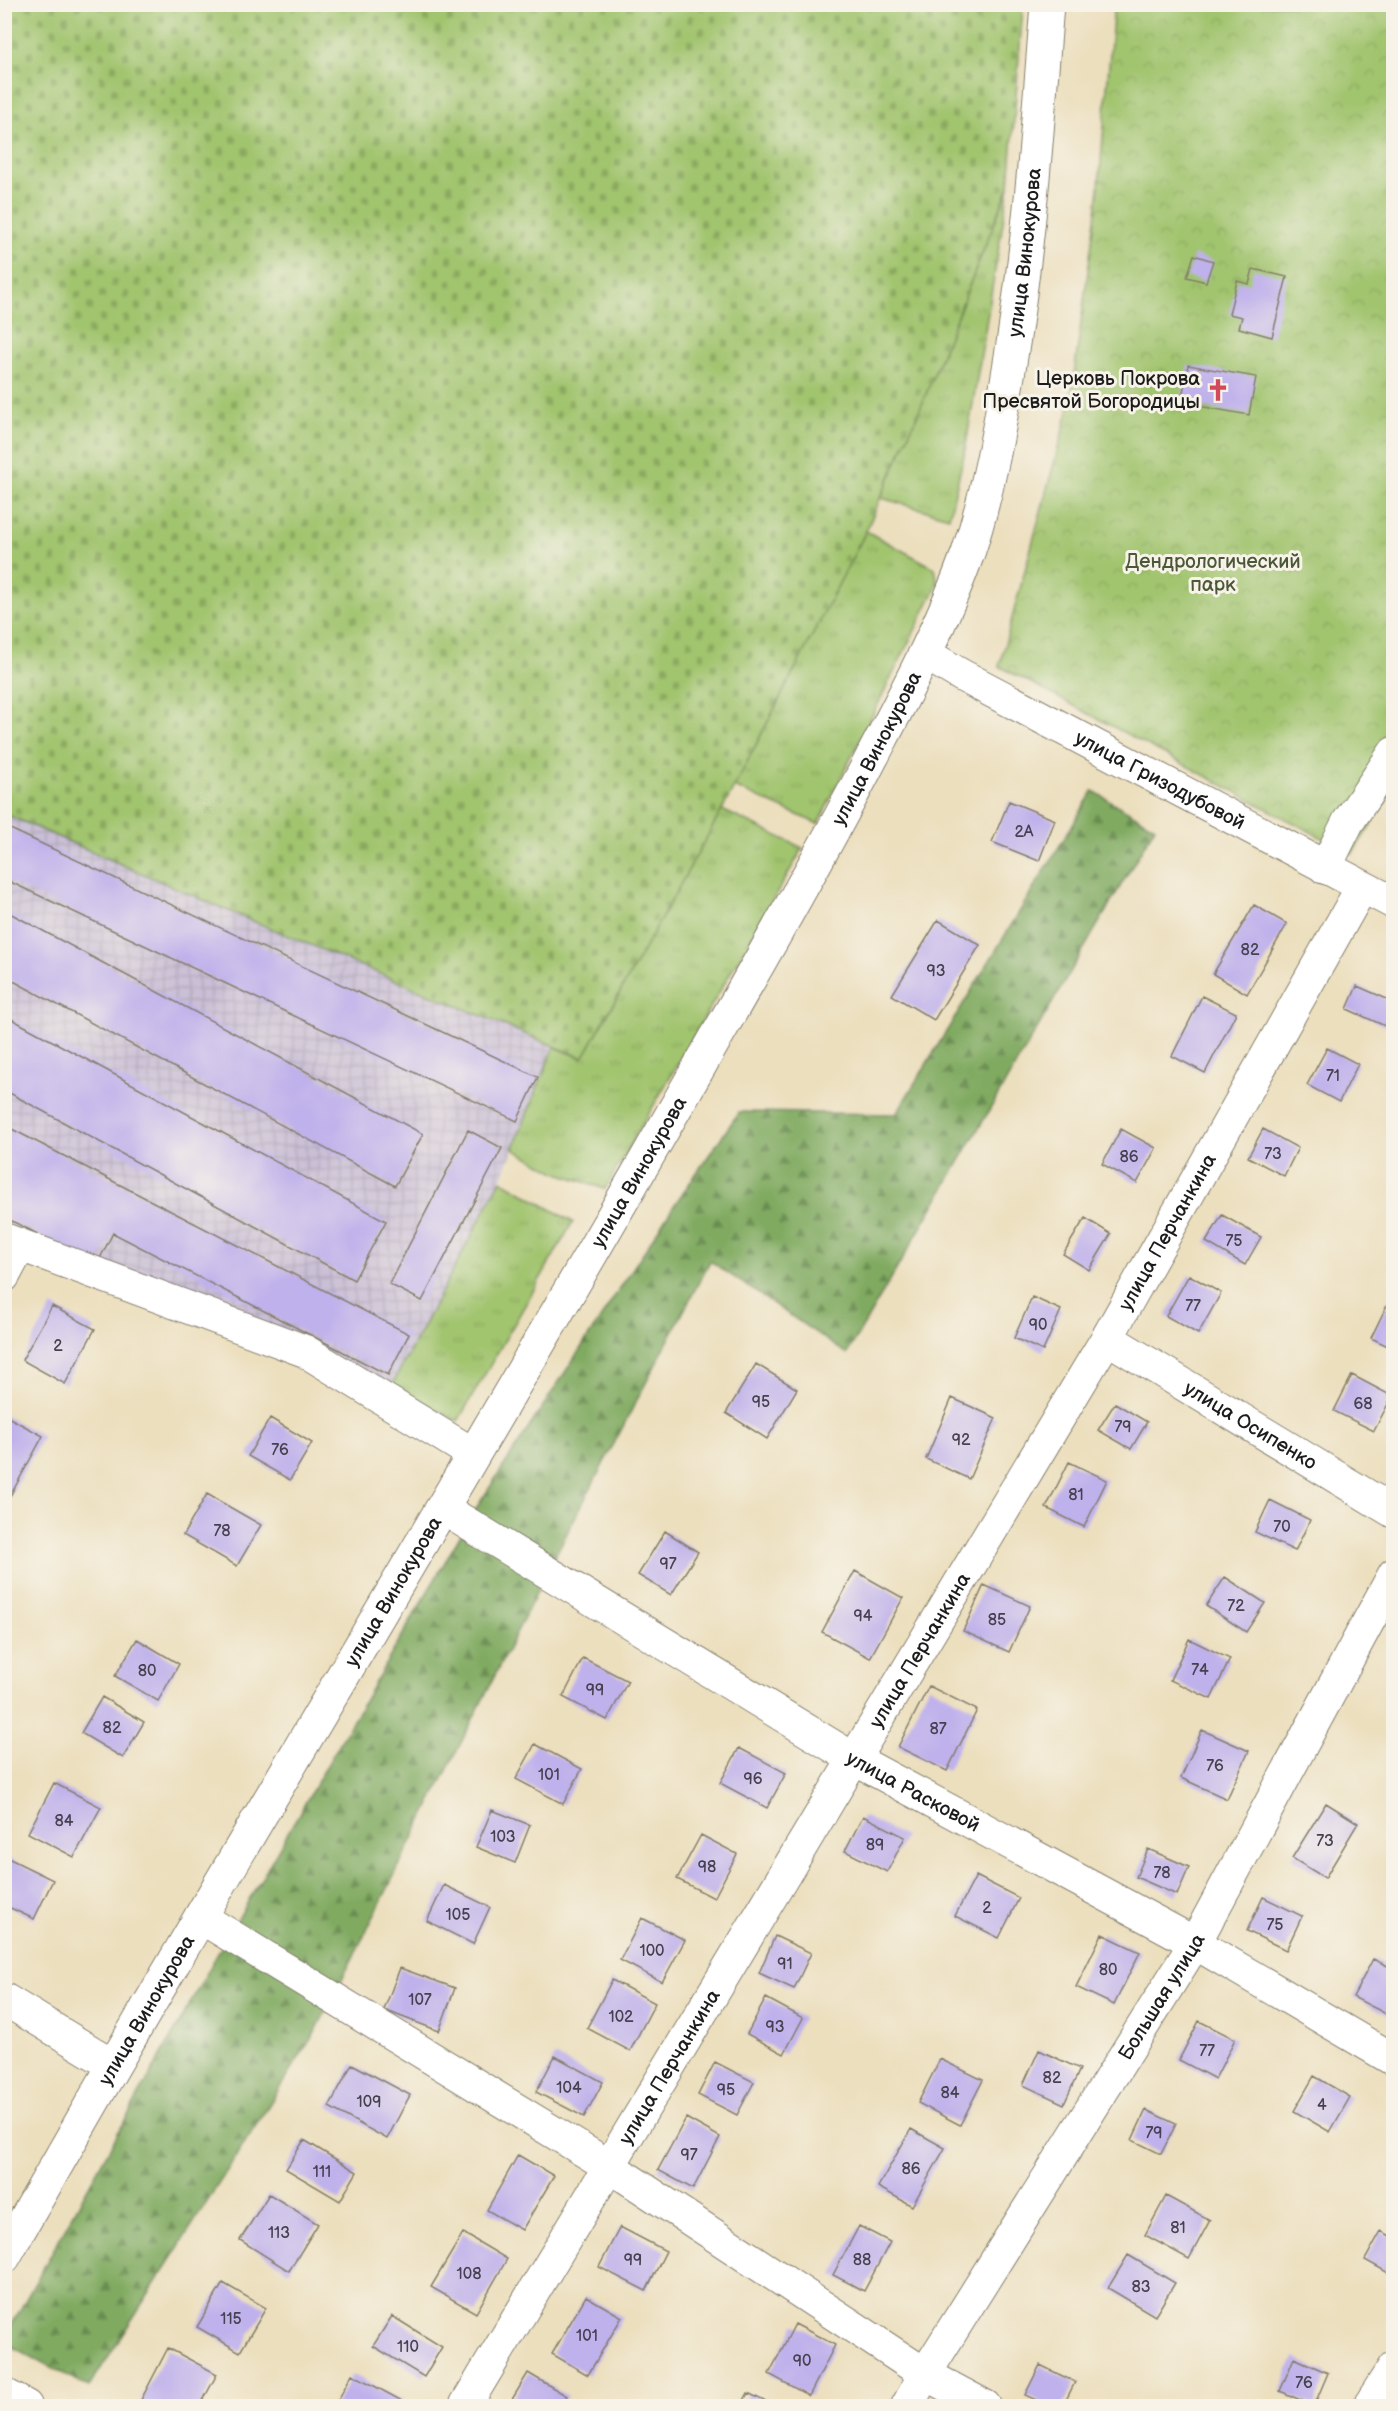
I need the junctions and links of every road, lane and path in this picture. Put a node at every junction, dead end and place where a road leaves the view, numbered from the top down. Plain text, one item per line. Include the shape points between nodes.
1 (1047, 4) edge
2 (926, 654) junction
3 (1394, 753) edge
4 (1325, 868) junction
5 (1362, 887) junction
6 (1394, 903) edge
7 (12, 1243) edge
8 (4, 1276) edge
9 (1107, 1338) junction
10 (473, 1454) junction
11 (442, 1508) junction
12 (1394, 1512) edge
13 (1394, 1574) edge
14 (854, 1759) junction
15 (200, 1917) junction
16 (1195, 1943) junction
17 (4, 1999) edge
18 (1394, 2060) edge
19 (113, 2065) junction
20 (609, 2166) junction
21 (4, 2257) edge
22 (1394, 2367) edge
23 (925, 2374) junction
24 (4, 2394) edge
25 (26, 2406) edge
26 (465, 2406) edge
27 (907, 2406) edge
28 (985, 2406) edge
29 (1369, 2406) edge

1 - 2 main road, улица Винокурова via 1022,289 1001,419 969,550
2 - 4 street, улица Гризодубовой
2 - 10 main road, улица Винокурова via 826,845
3 - 4 street via 1348,822
4 - 5 street, улица Гризодубовой
5 - 6 street, улица Гризодубовой
5 - 9 street, улица Перчанкина
7 - 8 street
7 - 10 street via 305,1350
9 - 12 street, улица Осипенко
9 - 14 street, улица Перчанкина
10 - 11 main road, улица Винокурова
11 - 14 street, улица Расковой
11 - 15 main road, улица Винокурова
13 - 16 street, Большая улица
14 - 16 street, улица Расковой
14 - 20 street, улица Перчанкина
15 - 19 main road, улица Винокурова
15 - 20 street
16 - 18 street, улица Расковой
16 - 23 street, Большая улица
17 - 19 street
19 - 21 main road, улица Винокурова
20 - 23 street
20 - 26 street, улица Перчанкина
22 - 29 street
23 - 27 street, Большая улица
23 - 28 street
24 - 25 street

